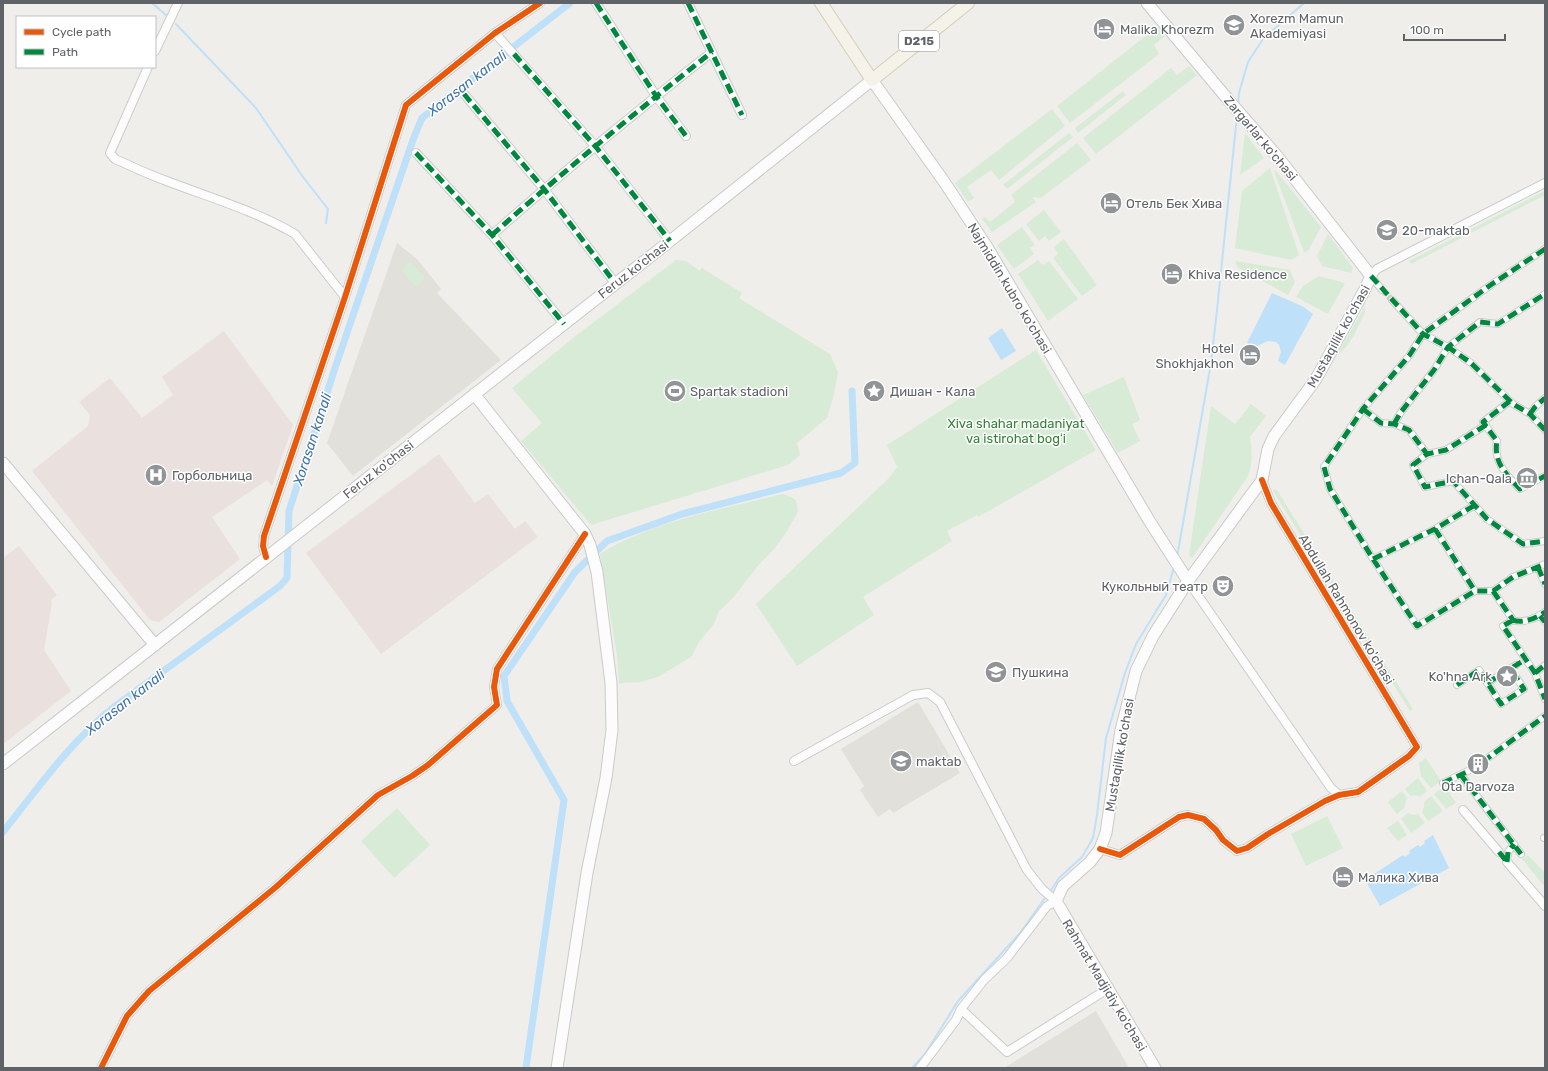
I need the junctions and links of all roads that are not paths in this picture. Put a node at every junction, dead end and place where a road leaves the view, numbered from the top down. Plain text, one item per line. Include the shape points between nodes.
1 (178, 3) edge
2 (540, 3) edge
3 (596, 3) edge
4 (688, 3) edge
5 (821, 3) edge
6 (968, 3) edge
7 (1147, 3) edge
8 (495, 33) junction
9 (156, 49) edge
10 (712, 52) junction
11 (148, 68) edge
12 (872, 80) junction
13 (464, 94) dead end
14 (656, 96) junction
15 (742, 115) dead end
16 (686, 136) dead end
17 (596, 147) junction
18 (416, 153) dead end
19 (1545, 183) edge
20 (544, 189) junction
21 (492, 235) junction
22 (670, 241) junction
23 (1545, 249) edge
24 (1371, 276) junction
25 (615, 283) junction
26 (1382, 290) tunnel mouth
27 (1545, 294) edge
28 (345, 297) junction
29 (1392, 300) tunnel mouth
30 (564, 324) junction
31 (1423, 334) junction
32 (1448, 347) junction
33 (474, 394) junction
34 (1545, 398) edge
35 (1510, 401) junction
36 (1363, 409) junction
37 (1530, 414) junction
38 (1394, 424) junction
39 (1486, 425) junction
40 (1545, 430) edge
41 (1427, 454) junction
42 (3, 463) edge
43 (1545, 476) edge
44 (1262, 480) junction
45 (1475, 506) junction
46 (1435, 529) junction
47 (585, 534) junction
48 (1545, 541) edge
49 (266, 557) junction
50 (1373, 559) junction
51 (1545, 564) edge
52 (1538, 567) junction
53 (1188, 581) junction
54 (1545, 584) edge
55 (1475, 591) junction
56 (1493, 591) junction
57 (1543, 614) edge
58 (1513, 620) junction
59 (1545, 622) edge
60 (155, 645) junction
61 (1545, 665) edge
62 (1535, 673) junction
63 (1487, 683) junction
64 (1457, 685) dead end
65 (1545, 699) edge
66 (1545, 716) edge
67 (1485, 760) tunnel mouth
68 (794, 761) dead end
69 (3, 764) edge
70 (1474, 768) tunnel mouth
71 (1462, 775) junction
72 (1443, 783) dead end
73 (1339, 795) junction
74 (1463, 810) dead end
75 (1514, 844) junction
76 (1100, 849) junction
77 (1499, 852) joint
78 (1521, 854) dead end
79 (1507, 862) junction
80 (1054, 900) junction
81 (1545, 906) edge
82 (1109, 988) junction
83 (961, 1009) junction
84 (101, 1068) edge
85 (557, 1068) edge
86 (920, 1068) edge
87 (1155, 1068) edge

1 - 9 street
2 - 8 street
3 - 14 street
4 - 10 street
5 - 12 main road, Najmiddin kubro ko'chasi
6 - 12 main road, Feruz ko'chasi / D215
7 - 24 main road, Zargarlar ko'chasi via 1277,156
8 - 17 street
8 - 28 street via 406,104
10 - 14 street
10 - 15 street
11 - 28 street via 110,153 115,159 285,228 295,234
12 - 22 main road, Feruz ko'chasi
12 - 53 main road, Najmiddin kubro ko'chasi via 987,247
13 - 20 street
14 - 16 street
14 - 17 street
17 - 20 street
17 - 22 street
18 - 21 street
19 - 24 street via 1377,269
20 - 21 street
20 - 25 street
21 - 30 street
22 - 25 main road, Feruz ko'chasi
23 - 31 street
24 - 26 street
24 - 44 main road, Mustaqillik ko'chasi via 1316,379 1274,436 1268,449
25 - 30 main road, Feruz ko'chasi
27 - 32 street via 1498,324 1480,322
28 - 49 street via 264,536
29 - 31 street
30 - 33 main road, Feruz ko'chasi
31 - 32 street
31 - 36 street via 1409,356
32 - 35 street via 1471,363
32 - 38 street
33 - 47 main road
33 - 49 main road, Feruz ko'chasi
34 - 37 street
35 - 37 street
35 - 39 street via 1483,422
36 - 38 street via 1381,423
36 - 50 street via 1324,467 1330,489
37 - 40 street
38 - 41 street via 1409,430
39 - 41 street via 1446,450
39 - 43 street via 1497,442 1496,449 1502,469 1520,489
41 - 45 street via 1413,465 1425,487 1453,481
42 - 60 main road
44 - 53 main road, Mustaqillik ko'chasi
44 - 73 street, Abdullah Rahmonov ko'chasi via 1271,503 1417,747 1409,756 1358,792
45 - 46 street
45 - 48 street via 1523,544
46 - 50 street
46 - 55 street
47 - 84 street via 497,668 494,687 497,705 428,765 378,794 276,887 149,991 127,1016
47 - 85 main road via 597,571 611,682 612,730
49 - 60 main road, Feruz ko'chasi
50 - 55 street via 1417,626
51 - 52 street
52 - 54 street
52 - 56 street via 1513,577
53 - 73 street via 1331,788
53 - 76 main road, Mustaqillik ko'chasi via 1153,636 1136,671 1121,730 1106,833
55 - 56 street
56 - 58 street
57 - 58 street via 1519,622
57 - 59 street
58 - 62 street via 1504,626 1524,660
60 - 69 main road, Feruz ko'chasi
61 - 62 street
62 - 65 street
63 - 63 street via 1501,704 1524,689 1513,666
63 - 64 street via 1479,670
66 - 67 street
68 - 80 street via 913,696 928,693 940,702 1027,870 1035,882
70 - 71 street
71 - 72 street
71 - 75 street
73 - 76 street via 1310,808 1247,848 1237,851 1204,819 1188,815 1179,817 1120,855
74 - 77 street
75 - 78 street
75 - 79 street via 1508,852
76 - 80 main road, Mustaqillik ko'chasi via 1090,862 1063,886
77 - 79 street
79 - 81 street
80 - 82 main road, Rahmat Madjidiy ko'chasi
80 - 83 street
82 - 83 street via 1007,1052
82 - 87 main road, Rahmat Madjidiy ko'chasi
83 - 86 street via 956,1020

